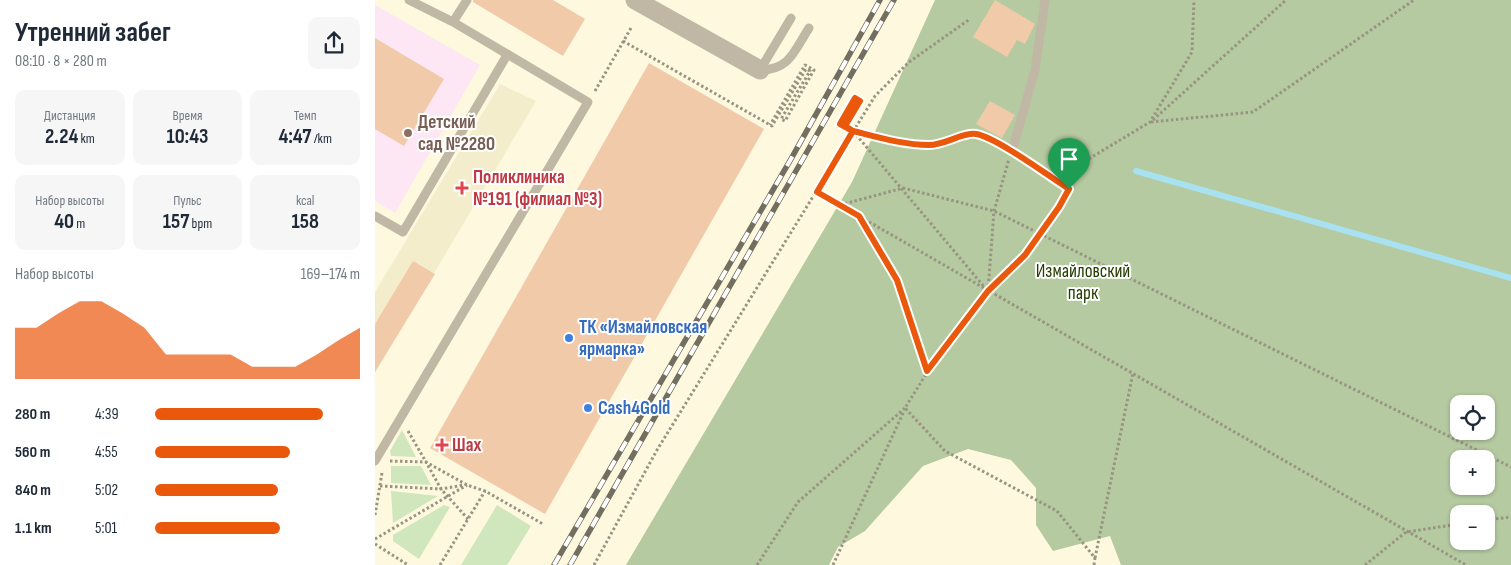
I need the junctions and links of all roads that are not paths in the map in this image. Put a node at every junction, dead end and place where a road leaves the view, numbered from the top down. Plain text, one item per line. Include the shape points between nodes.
1 (409, 0) edge
2 (467, 0) edge
3 (635, 0) edge
4 (1045, 0) edge
5 (791, 18) dead end
6 (453, 22) junction
7 (809, 28) dead end
8 (507, 55) junction
9 (760, 70) junction
10 (1012, 150) road end
11 (375, 216) edge
12 (379, 461) edge

1 - 6 lane
2 - 6 lane
3 - 9 street
4 - 10 lane via 1035,70
5 - 9 lane
6 - 8 lane
7 - 9 lane via 787,62 771,70
8 - 11 lane via 403,232
8 - 12 lane via 588,102

